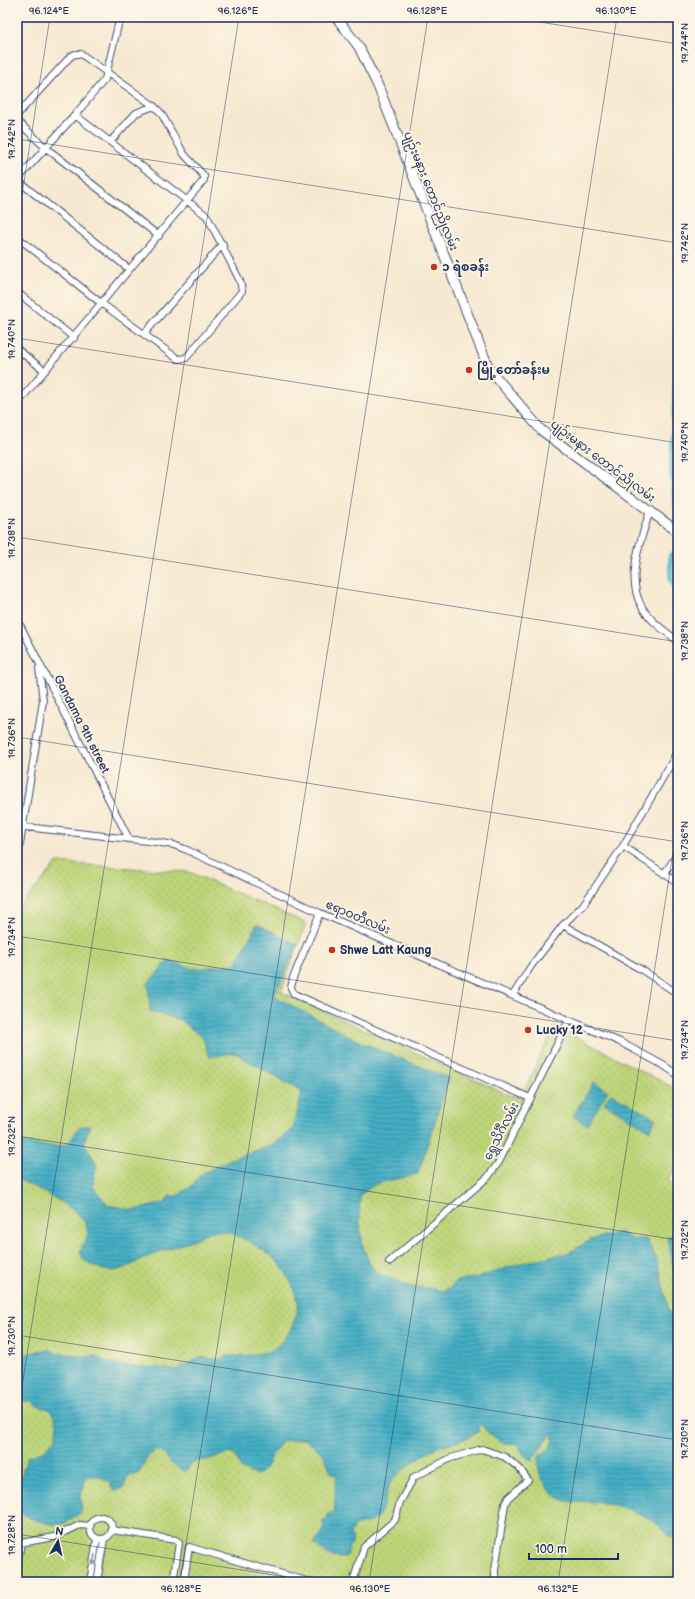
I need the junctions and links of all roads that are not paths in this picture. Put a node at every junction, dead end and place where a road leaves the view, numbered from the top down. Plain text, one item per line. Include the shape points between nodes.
1 (120, 17) edge
2 (336, 17) edge
3 (107, 72) junction
4 (154, 106) junction
5 (17, 115) edge
6 (76, 115) junction
7 (17, 121) edge
8 (110, 142) junction
9 (46, 148) junction
10 (17, 180) edge
11 (188, 201) junction
12 (159, 236) junction
13 (17, 237) edge
14 (223, 244) junction
15 (129, 270) junction
16 (17, 292) edge
17 (101, 303) junction
18 (144, 334) junction
19 (74, 338) junction
20 (17, 349) edge
21 (45, 371) junction
22 (17, 403) edge
23 (650, 511) junction
24 (678, 532) edge
25 (17, 619) edge
26 (678, 641) edge
27 (38, 661) junction
28 (678, 748) edge
29 (676, 762) edge
30 (20, 826) edge
31 (129, 839) junction
32 (623, 846) junction
33 (678, 854) edge
34 (17, 862) edge
35 (664, 874) junction
36 (678, 884) edge
37 (320, 913) junction
38 (563, 925) junction
39 (678, 994) edge
40 (513, 995) junction
41 (568, 1020) junction
42 (678, 1074) edge
43 (530, 1098) junction
44 (678, 1172) edge
45 (678, 1179) edge
46 (389, 1262) dead end
47 (90, 1526) junction
48 (112, 1530) junction
49 (100, 1539) junction
50 (17, 1566) edge
51 (90, 1582) edge
52 (97, 1582) edge
53 (173, 1582) edge
54 (184, 1582) edge
55 (310, 1582) edge
56 (353, 1582) edge
57 (495, 1582) edge

1 - 3 street
2 - 23 main road, ပျဉ်းမနား တောင်ညိုလမ်း via 359,47 378,86 490,369 541,430
3 - 4 street
3 - 5 street via 81,54 75,54
3 - 6 street via 96,92
4 - 8 street via 136,113
4 - 11 street via 161,113 184,154 204,176 203,183
6 - 8 street
6 - 9 street
7 - 9 street
8 - 11 street
9 - 10 street
9 - 12 street
10 - 15 street
11 - 12 street
11 - 14 street via 208,216
12 - 15 street
13 - 17 street
14 - 18 street
14 - 18 street via 240,280 242,291 186,358 178,359
15 - 17 street
16 - 19 street
17 - 18 street
17 - 19 street
19 - 21 street
20 - 21 street
21 - 22 street
23 - 24 main road, ပျဉ်းမနား တောင်ညိုလမ်း
23 - 26 street via 637,558 634,582 642,607 658,626
25 - 27 street, Gandama 9th street
27 - 30 street via 42,700
27 - 31 street, Gandama 9th street
28 - 29 street
29 - 32 street
30 - 31 street, ဧရာဝတီလမ်း
30 - 34 street
31 - 37 street, ဧရာဝတီလမ်း via 174,845 187,850
32 - 35 street
32 - 38 street via 583,905
33 - 35 street
35 - 36 street
37 - 40 street, ဧရာဝတီလမ်း
37 - 43 street via 293,978 291,988 294,994
38 - 39 street via 642,970
38 - 40 street via 531,966
40 - 41 street, ဧရာဝတီလမ်း
41 - 42 street, ဧရာဝတီလမ်း via 620,1042
41 - 43 street, ရွှေသိင်္ဂီလမ်း
43 - 46 street, ရွှေသိင်္ဂီလမ်း via 499,1162 488,1177
44 - 45 street
47 - 48 street via 94,1520 103,1517 111,1523
47 - 49 street via 92,1534
47 - 50 street via 80,1525 54,1537 21,1543
48 - 49 street via 110,1535
48 - 53 street via 176,1540 178,1543
49 -> 51 street
49 - 52 street
54 - 55 street via 189,1547
56 - 57 street via 364,1547 395,1520 400,1502 414,1477 451,1458 482,1449 505,1457 519,1468 528,1480 505,1504 494,1570

